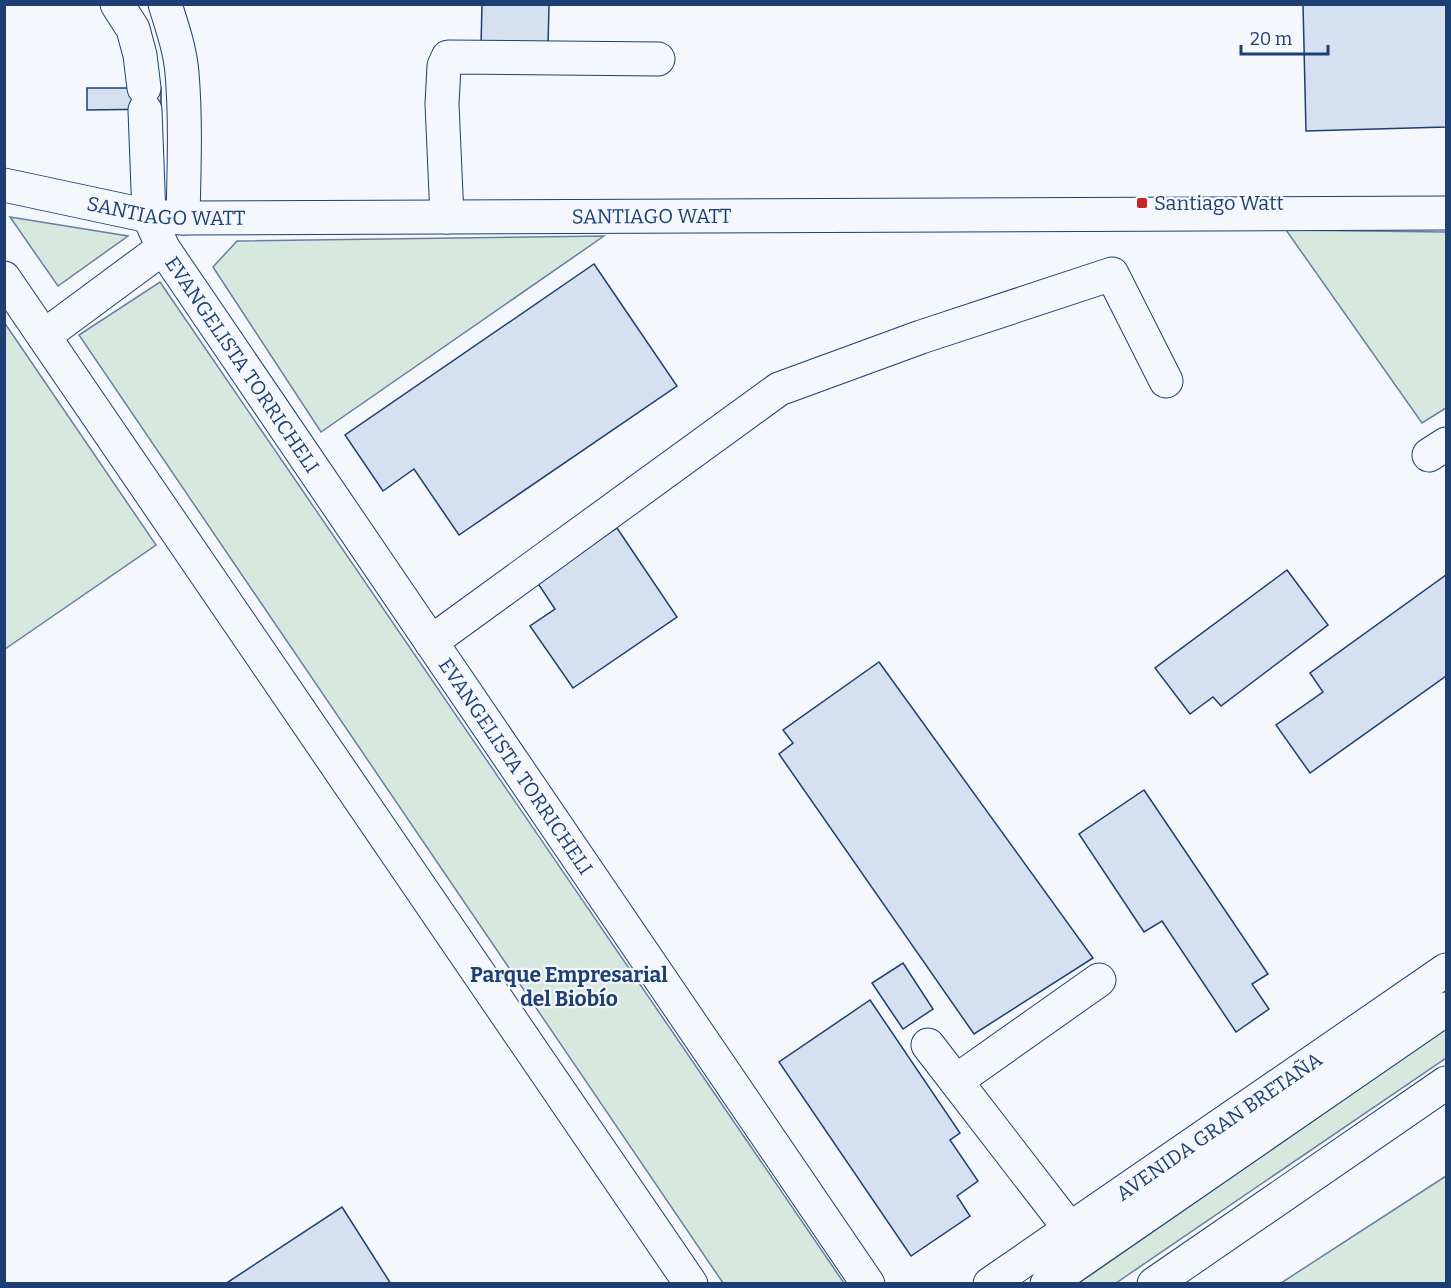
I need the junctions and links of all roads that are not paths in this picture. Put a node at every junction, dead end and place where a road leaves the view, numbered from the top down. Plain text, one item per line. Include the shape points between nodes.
1 (117, 4) edge
2 (165, 4) edge
3 (658, 59) dead end
4 (4, 184) edge
5 (1446, 213) edge
6 (149, 216) junction
7 (447, 217) junction
8 (183, 218) junction
9 (163, 249) junction
10 (4, 278) edge
11 (44, 336) junction
12 (1166, 381) dead end
13 (431, 642) junction
14 (1446, 970) edge
15 (1099, 980) dead end
16 (1446, 1009) edge
17 (928, 1045) dead end
18 (956, 1081) junction
19 (1446, 1083) edge
20 (1070, 1229) junction
21 (691, 1284) edge
22 (868, 1284) edge
23 (990, 1284) edge
24 (1047, 1284) edge
25 (1154, 1284) edge

1 - 6 street via 133,29 140,55
2 - 8 street via 182,72
3 - 7 street via 448,57 442,104
4 - 6 street, SANTIAGO WATT
5 - 7 street, SANTIAGO WATT
6 - 8 street, SANTIAGO WATT
6 - 9 street, EVANGELISTA TORRICHELI
7 - 8 street, SANTIAGO WATT
9 - 11 street
9 - 13 street, EVANGELISTA TORRICHELI
10 - 11 street
11 - 21 street
12 - 13 street via 1112,274 921,337 779,389
13 - 22 street, EVANGELISTA TORRICHELI
14 - 20 street, AVENIDA GRAN BRETAÑA
15 - 18 street
16 - 24 street, AVENIDA GRAN BRETAÑA
17 - 18 street
18 - 20 street
19 - 25 street
20 - 23 street, AVENIDA GRAN BRETAÑA

